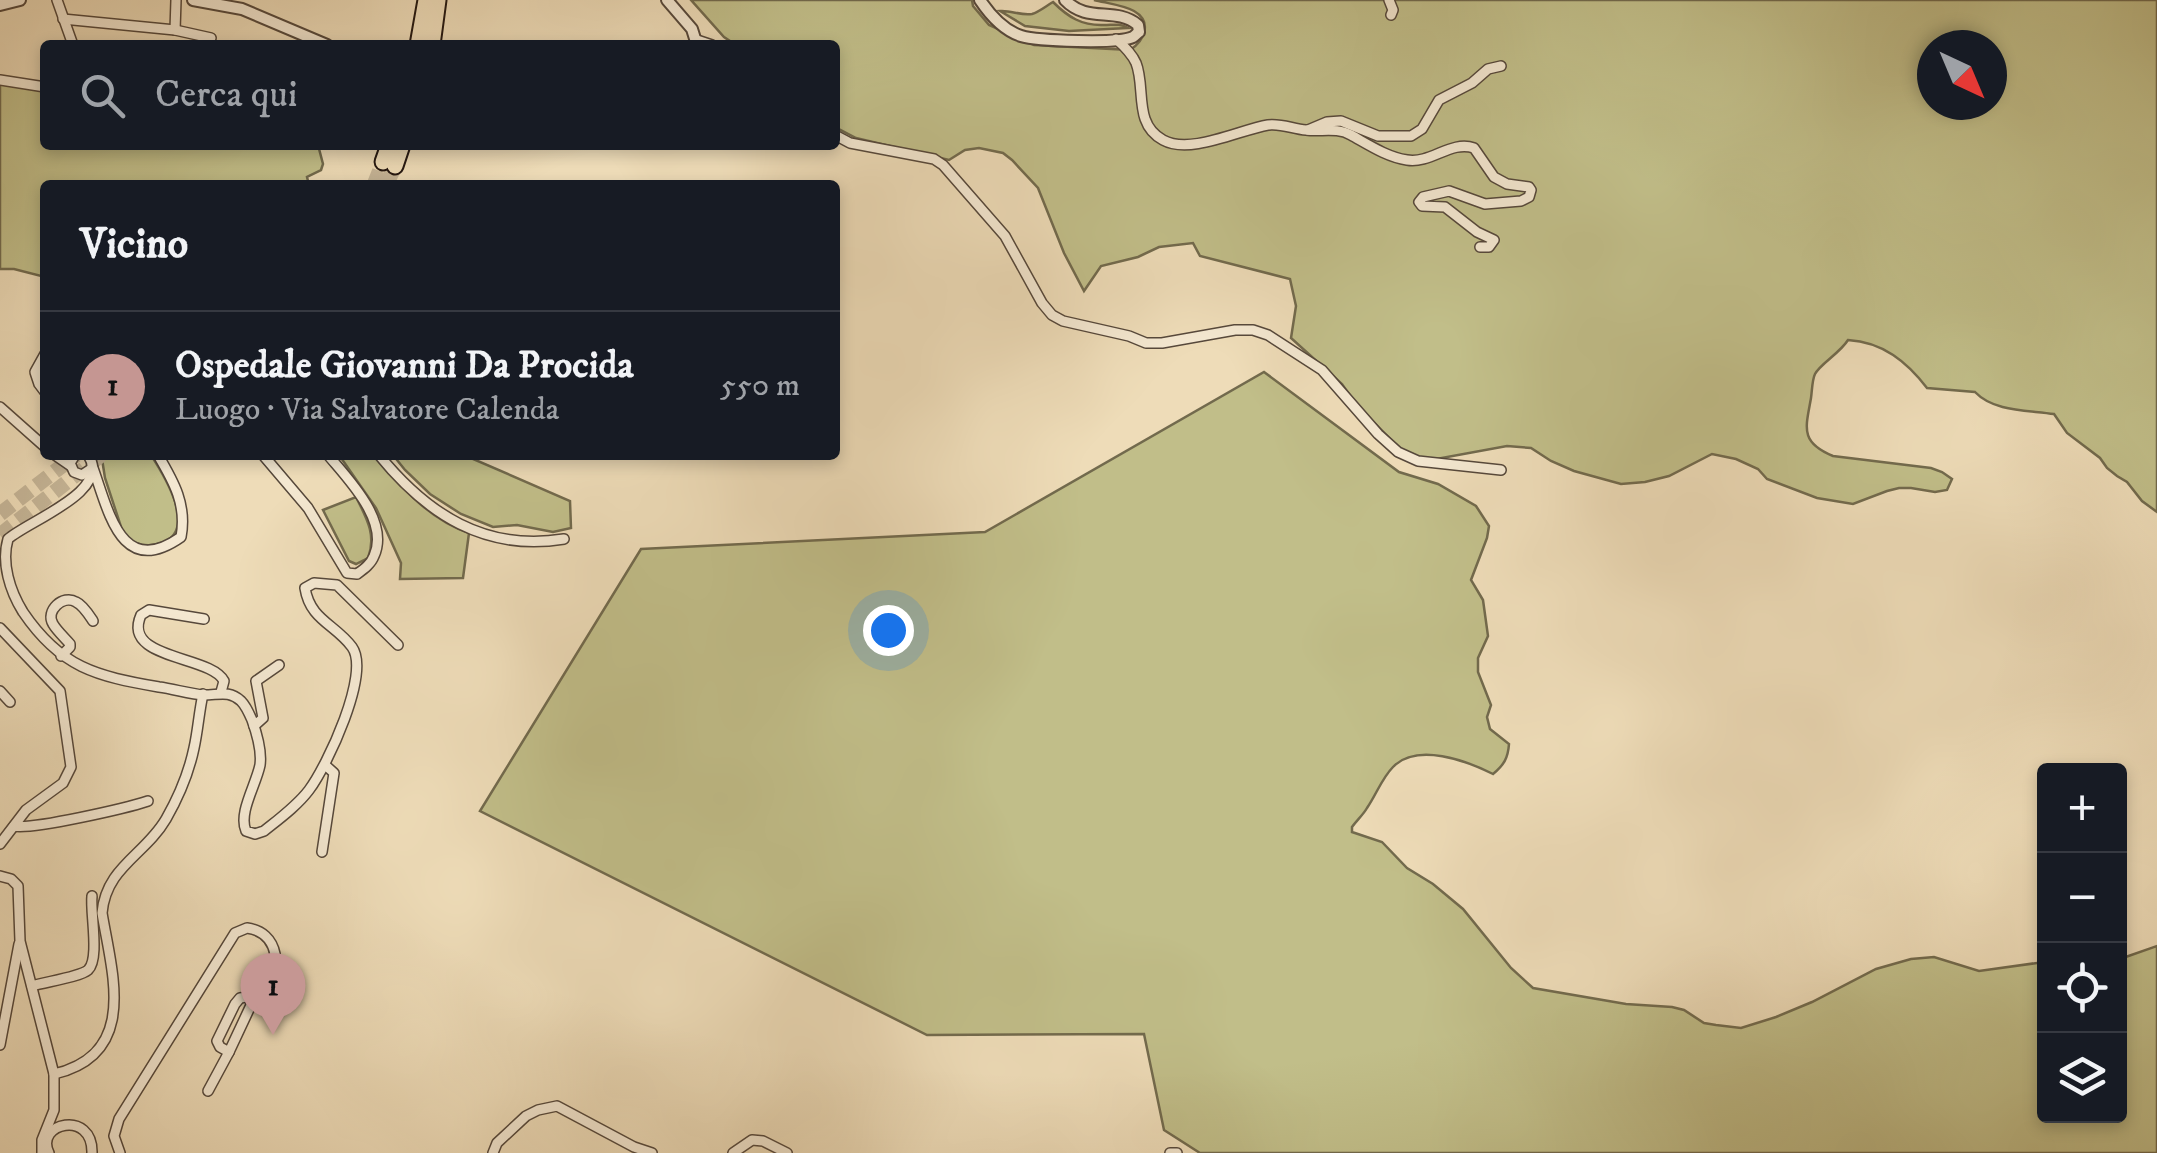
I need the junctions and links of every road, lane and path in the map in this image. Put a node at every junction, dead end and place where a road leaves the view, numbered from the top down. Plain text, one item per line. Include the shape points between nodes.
1 (20, 0) edge
2 (58, 0) edge
3 (176, 0) edge
4 (193, 0) edge
5 (426, 0) edge
6 (438, 0) edge
7 (667, 0) edge
8 (980, 0) edge
9 (1065, 0) edge
10 (1389, 0) edge
11 (0, 5) edge
12 (1392, 15) dead end
13 (63, 20) junction
14 (175, 30) junction
15 (211, 38) dead end
16 (71, 40) edge
17 (315, 40) edge
18 (419, 40) edge
19 (433, 40) edge
20 (696, 40) edge
21 (1116, 40) junction
22 (1501, 66) dead end
23 (0, 80) edge
24 (40, 87) edge
25 (1306, 130) junction
26 (840, 138) edge
27 (390, 150) edge
28 (399, 150) edge
29 (1480, 246) dead end
30 (40, 363) edge
31 (40, 386) edge
32 (0, 407) edge
33 (40, 443) edge
34 (90, 460) edge
35 (161, 460) edge
36 (266, 460) edge
37 (332, 460) edge
38 (383, 460) edge
39 (72, 463) edge
40 (1500, 470) dead end
41 (88, 482) junction
42 (102, 495) junction
43 (62, 505) junction
44 (564, 540) dead end
45 (204, 619) dead end
46 (93, 621) dead end
47 (0, 628) edge
48 (398, 645) dead end
49 (62, 656) junction
50 (279, 665) dead end
51 (0, 690) edge
52 (221, 692) junction
53 (203, 694) junction
54 (10, 702) dead end
55 (254, 726) junction
56 (325, 765) junction
57 (148, 801) dead end
58 (14, 826) junction
59 (0, 844) edge
60 (322, 852) dead end
61 (0, 876) edge
62 (92, 896) dead end
63 (20, 942) junction
64 (32, 986) junction
65 (254, 996) junction
66 (0, 1044) edge
67 (229, 1052) junction
68 (54, 1074) junction
69 (208, 1091) dead end
70 (46, 1153) edge
71 (92, 1153) edge
72 (120, 1153) edge
73 (493, 1153) edge
74 (652, 1153) edge
75 (732, 1153) edge
76 (787, 1153) edge

1 - 11 street
2 - 13 street
3 - 14 street
4 - 17 street via 242,9
5 - 18 highway
6 - 19 highway
7 - 20 street
8 - 21 street via 993,19 1021,36
9 - 21 street via 1080,11 1138,24 1132,38
10 - 12 street
13 - 14 street
13 - 16 street
14 - 15 street
21 - 25 street via 1136,64 1143,114 1165,142 1206,142 1271,124
22 - 25 street via 1439,100 1410,136 1378,136 1342,121
23 - 24 street
25 - 29 street via 1340,130 1410,161 1461,145 1474,148 1494,177 1528,187 1529,196 1486,204 1449,192 1419,202 1445,206 1494,240 1490,248
26 - 40 street via 943,165 1005,236 1042,303 1063,321 1146,343 1235,330 1268,335 1322,370 1398,452 1418,461
27 - 28 highway via 389,164
30 - 31 street
32 - 33 street
34 - 39 street via 86,474
34 - 41 street
34 - 42 street
35 - 42 street via 184,517 181,537 164,548 131,547 119,536
36 - 37 street via 308,508 339,563 358,574 376,554 378,540 361,495
38 - 44 street via 454,523 532,543
39 - 41 street
39 - 43 street via 71,493
41 - 42 street
41 - 43 street
43 - 49 street via 8,539 5,557 14,596
45 - 52 street via 149,610 138,626 156,650 218,671
46 - 49 street via 73,600 52,609 52,624 70,644
47 - 58 street via 60,690 70,762 63,783
48 - 56 street via 337,585 305,588 318,616 358,661 351,702
49 - 53 street via 108,677
50 - 55 street via 256,682 263,718
51 - 54 street
52 - 53 street
52 - 55 street via 244,704
53 - 68 street via 190,764 168,814 111,880 103,901 115,990 110,1030 88,1058
55 - 56 street via 261,761 243,817 246,831 264,831 282,817
56 - 60 street via 334,773
57 - 58 street
58 - 59 street
61 - 63 street via 18,886
62 - 64 street via 91,967
63 - 64 street
63 - 66 street
64 - 68 street
65 - 67 street
65 - 67 street via 240,998 219,1037 218,1045
65 - 72 street via 275,954 264,934 247,928 234,932 119,1119 114,1136
67 - 69 street
68 - 70 street via 54,1110 42,1140
70 - 71 street via 51,1132 74,1124 90,1138
73 - 74 street via 526,1116 556,1106
75 - 76 street via 752,1140

